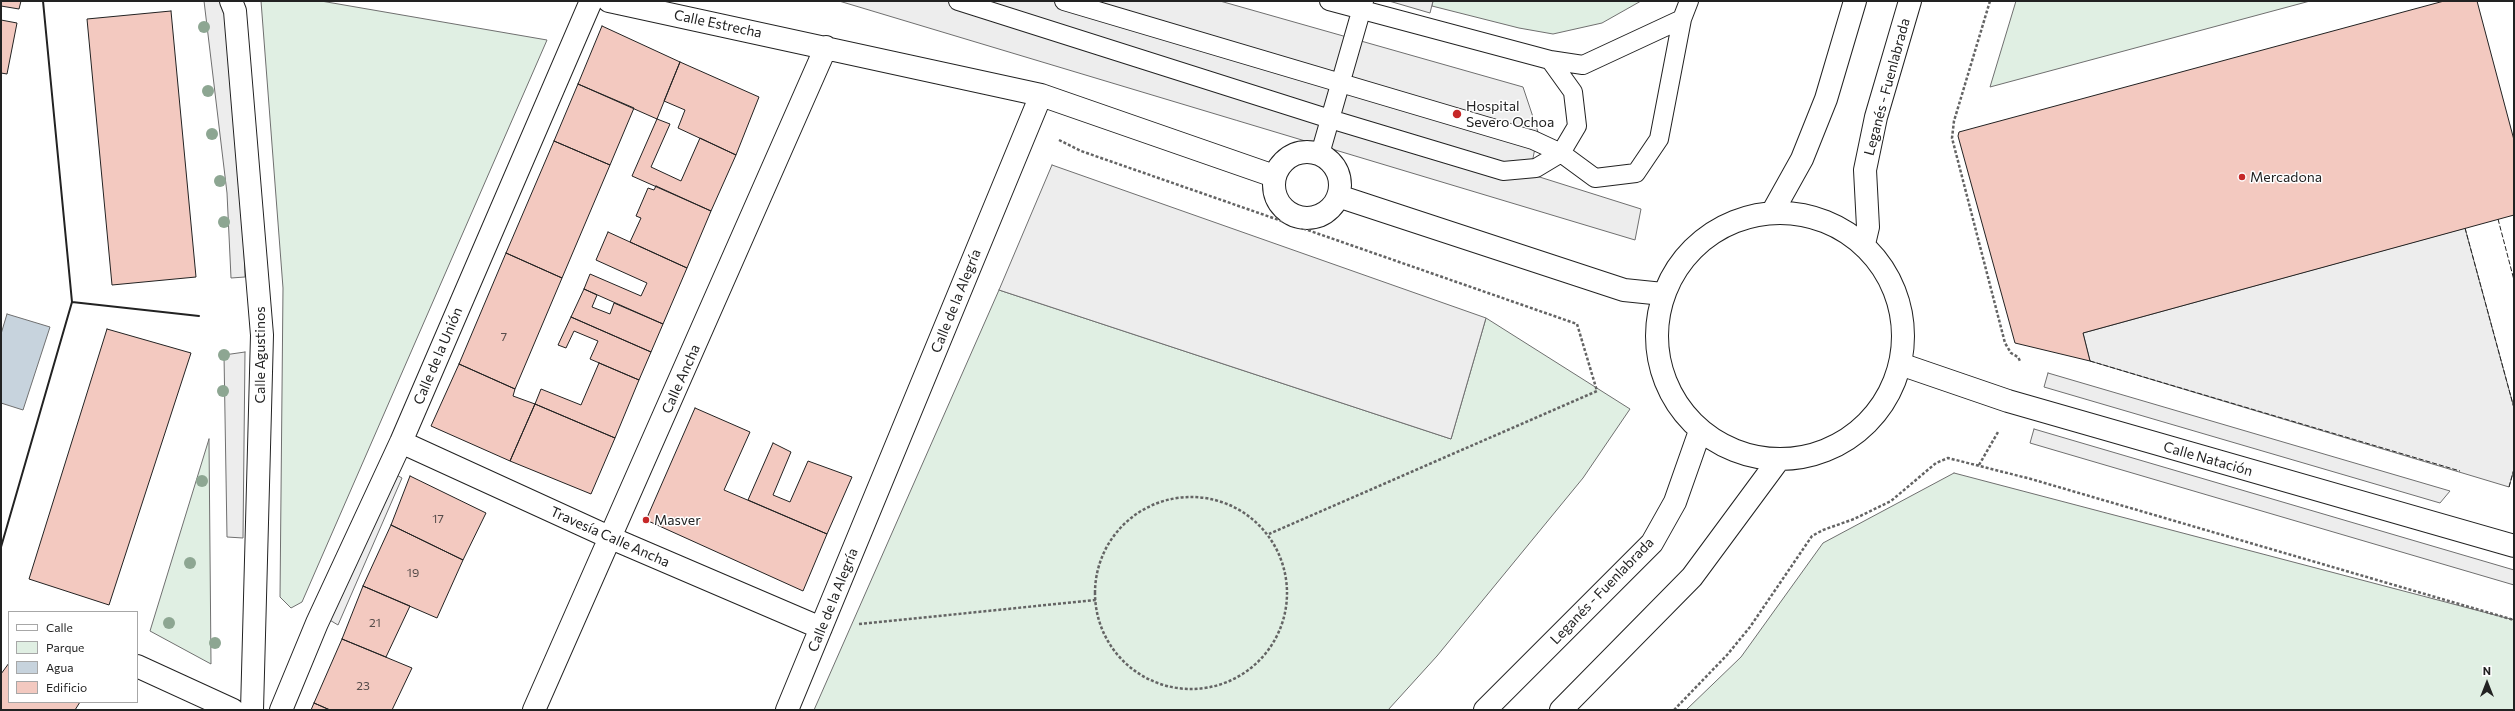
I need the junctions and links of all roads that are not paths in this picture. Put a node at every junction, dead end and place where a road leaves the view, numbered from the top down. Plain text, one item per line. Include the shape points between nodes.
1 (232, 1) edge
2 (591, 1) edge
3 (609, 1) edge
4 (958, 1) edge
5 (1064, 1) edge
6 (1329, 1) edge
7 (1690, 1) edge
8 (1855, 1) edge
9 (1910, 1) edge
10 (1362, 5) edge
11 (1682, 19) junction
12 (826, 47) junction
13 (1550, 60) junction
14 (1340, 83) junction
15 (1041, 95) junction
16 (1330, 119) junction
17 (1561, 153) junction
18 (1320, 154) junction
19 (1274, 176) junction
20 (1338, 196) junction
21 (1773, 211) junction
22 (1864, 244) junction
23 (1663, 294) junction
24 (1903, 366) junction
25 (1700, 431) junction
26 (401, 442) junction
27 (1777, 462) junction
28 (611, 538) junction
29 (2514, 546) edge
30 (821, 628) junction
31 (138, 666) edge
32 (233, 710) edge
33 (252, 710) edge
34 (281, 710) edge
35 (534, 710) edge
36 (787, 710) edge
37 (1485, 710) edge
38 (1561, 710) edge

1 - 33 main road, Calle Agustinos via 236,10 262,335
2 - 26 main road, Calle de la Unión
3 - 12 main road, Calle Estrecha
4 - 16 lane
5 - 14 lane
6 - 10 lane
7 - 11 lane
8 - 21 main road via 1826,99 1802,159
9 - 22 main road, Leganés - Fuenlabrada via 1876,117 1865,170 1868,227
10 - 13 lane
10 - 14 lane
11 - 13 lane via 1583,64
11 - 17 lane via 1659,139 1636,173 1595,178
12 - 15 main road
12 - 28 main road, Calle Ancha
13 - 17 lane via 1573,92 1577,126
14 - 16 lane
14 - 17 lane via 1533,140
15 - 19 main road
15 - 30 main road, Calle de la Alegría
16 - 17 lane via 1503,170 1536,168
16 - 18 lane
18 - 19 main road via 1309,151 1297,153 1287,158
18 - 20 main road via 1330,160 1336,169 1340,180
19 - 20 main road via 1275,197 1285,210 1299,218 1320,216 1329,210
20 - 23 main road via 1624,290
21 - 22 main road via 1806,215 1831,223
21 - 23 main road via 1754,214 1715,230 1684,258
22 - 24 main road via 1888,274 1902,311
23 - 25 main road via 1656,335 1663,377 1684,413
24 - 27 main road via 1886,401 1870,420 1837,446
24 - 29 main road, Calle Natación via 2008,401
25 - 27 main road via 1739,451
25 - 37 main road, Leganés - Fuenlabrada via 1675,502 1652,543
26 - 28 main road, Travesía Calle Ancha
26 - 34 main road, Calle de la Unión via 317,623
27 - 38 main road via 1692,577
28 - 30 main road, Travesía Calle Ancha
28 - 35 main road, Calle Ancha
30 - 36 main road, Calle de la Alegría
31 - 32 main road

